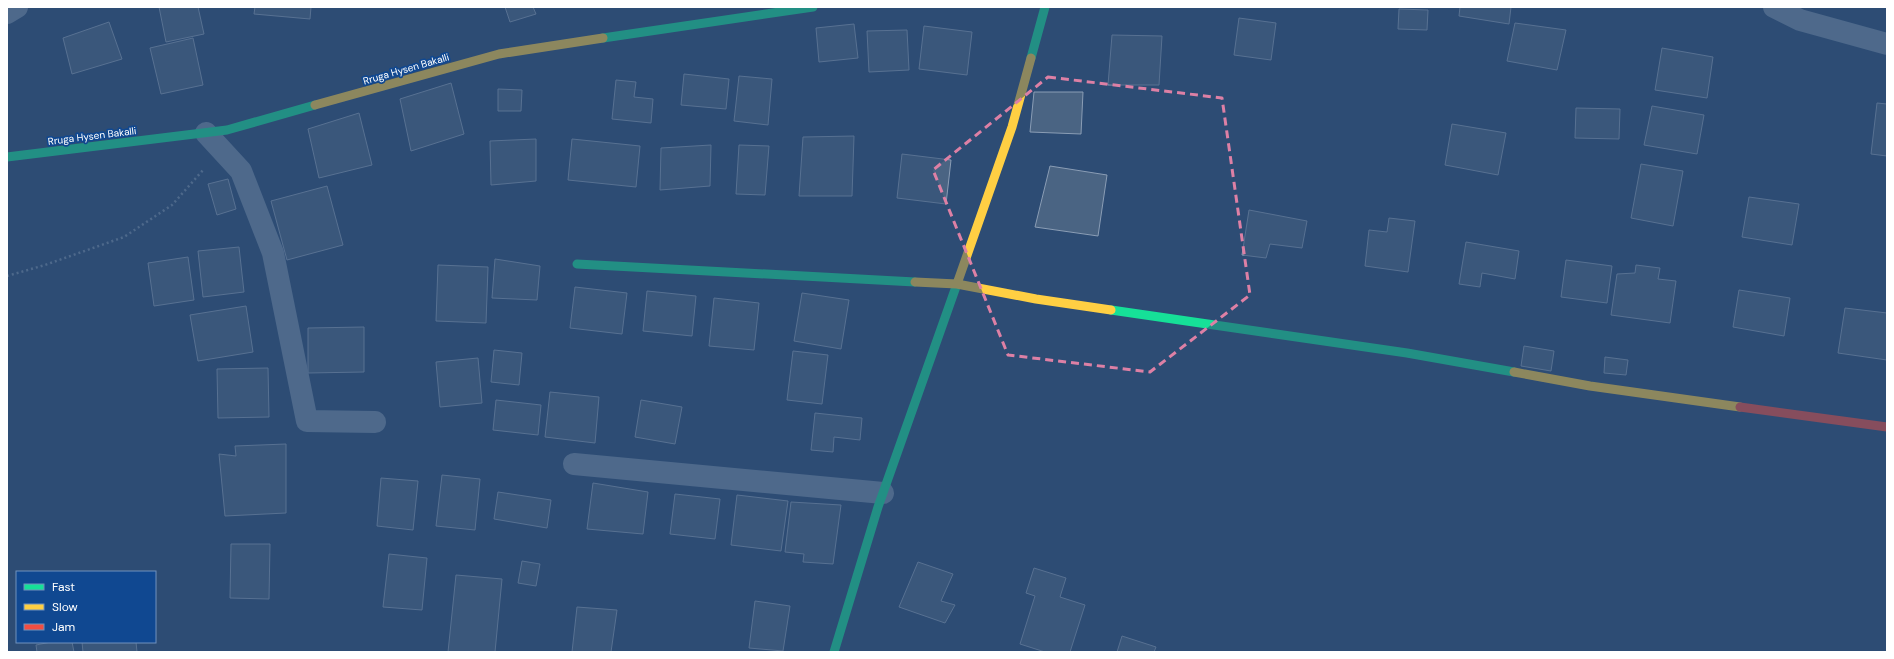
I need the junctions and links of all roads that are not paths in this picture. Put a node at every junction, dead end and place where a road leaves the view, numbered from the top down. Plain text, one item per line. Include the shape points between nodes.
1 (17, 7) edge
2 (813, 7) edge
3 (1045, 7) edge
4 (1774, 7) edge
5 (7, 13) edge
6 (1887, 44) edge
7 (206, 133) junction
8 (7, 157) edge
9 (577, 264) dead end
10 (957, 284) junction
11 (375, 422) dead end
12 (1887, 427) edge
13 (574, 464) dead end
14 (883, 493) junction
15 (834, 652) edge

1 - 5 street
2 - 7 street, Rruga Hysen Bakalli via 499,54 227,130
3 - 10 street via 1012,128
4 - 6 street via 1800,20
7 - 8 street, Rruga Hysen Bakalli
7 - 11 street via 241,171 273,253 307,421
9 - 10 street
10 - 12 street via 1036,299 1407,353 1590,386
10 - 14 street
13 - 14 street
14 - 15 street

